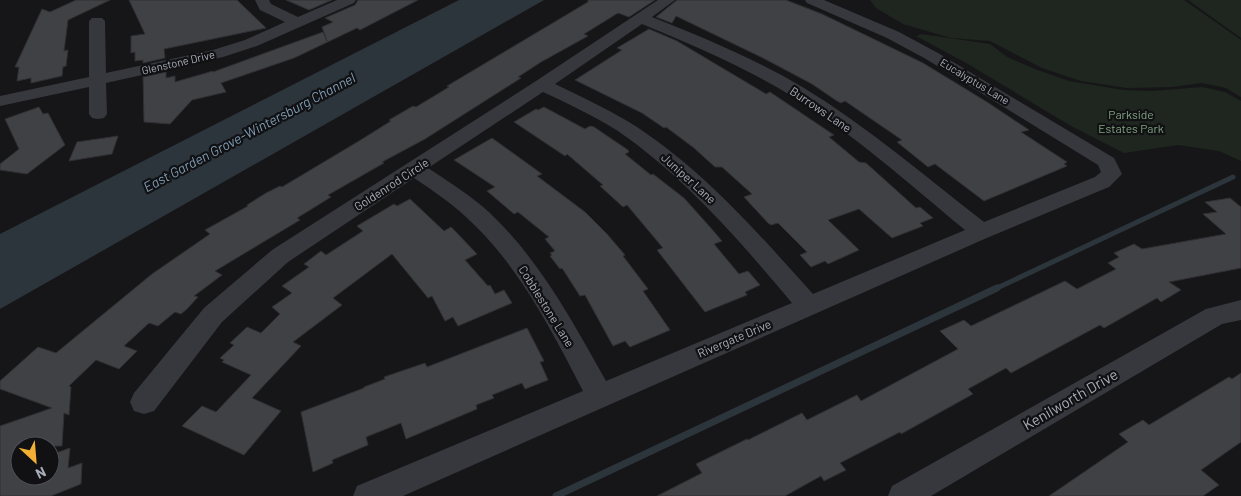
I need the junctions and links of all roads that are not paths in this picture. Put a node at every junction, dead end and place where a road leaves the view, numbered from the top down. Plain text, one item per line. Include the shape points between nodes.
1 (262, 0) edge
2 (349, 0) edge
3 (668, 0) edge
4 (812, 0) edge
5 (641, 18) junction
6 (98, 21) dead end
7 (298, 23) junction
8 (98, 80) junction
9 (542, 85) junction
10 (0, 101) edge
11 (98, 114) dead end
12 (414, 168) junction
13 (1102, 182) joint
14 (981, 232) junction
15 (809, 306) junction
16 (1241, 310) edge
17 (600, 396) junction
18 (144, 402) dead end
19 (368, 496) edge
20 (903, 496) edge

1 - 7 street via 265,7
2 - 7 street, Glenstone Drive
3 - 5 street, Goldenrod Circle
4 - 13 street, Eucalyptus Lane via 893,35 932,56 1092,152 1107,162 1112,170 1110,178
5 - 9 street, Goldenrod Circle
5 - 14 street, Burrows Lane via 741,61 798,93 885,154
6 - 8 street
7 - 8 street, Glenstone Drive via 252,44 217,54
8 - 10 street, Glenstone Drive
8 - 11 street
9 - 12 street, Goldenrod Circle
9 - 15 street, Juniper Lane via 624,126 677,165 734,220
12 - 17 street, Cobblestone Lane via 463,203 508,246 532,277
12 - 18 street, Goldenrod Circle via 280,256 213,316
13 - 14 street, Rivergate Drive
14 - 15 street, Rivergate Drive
15 - 17 street, Rivergate Drive
16 - 20 street, Kenilworth Drive via 1215,316
17 - 19 street, Rivergate Drive

